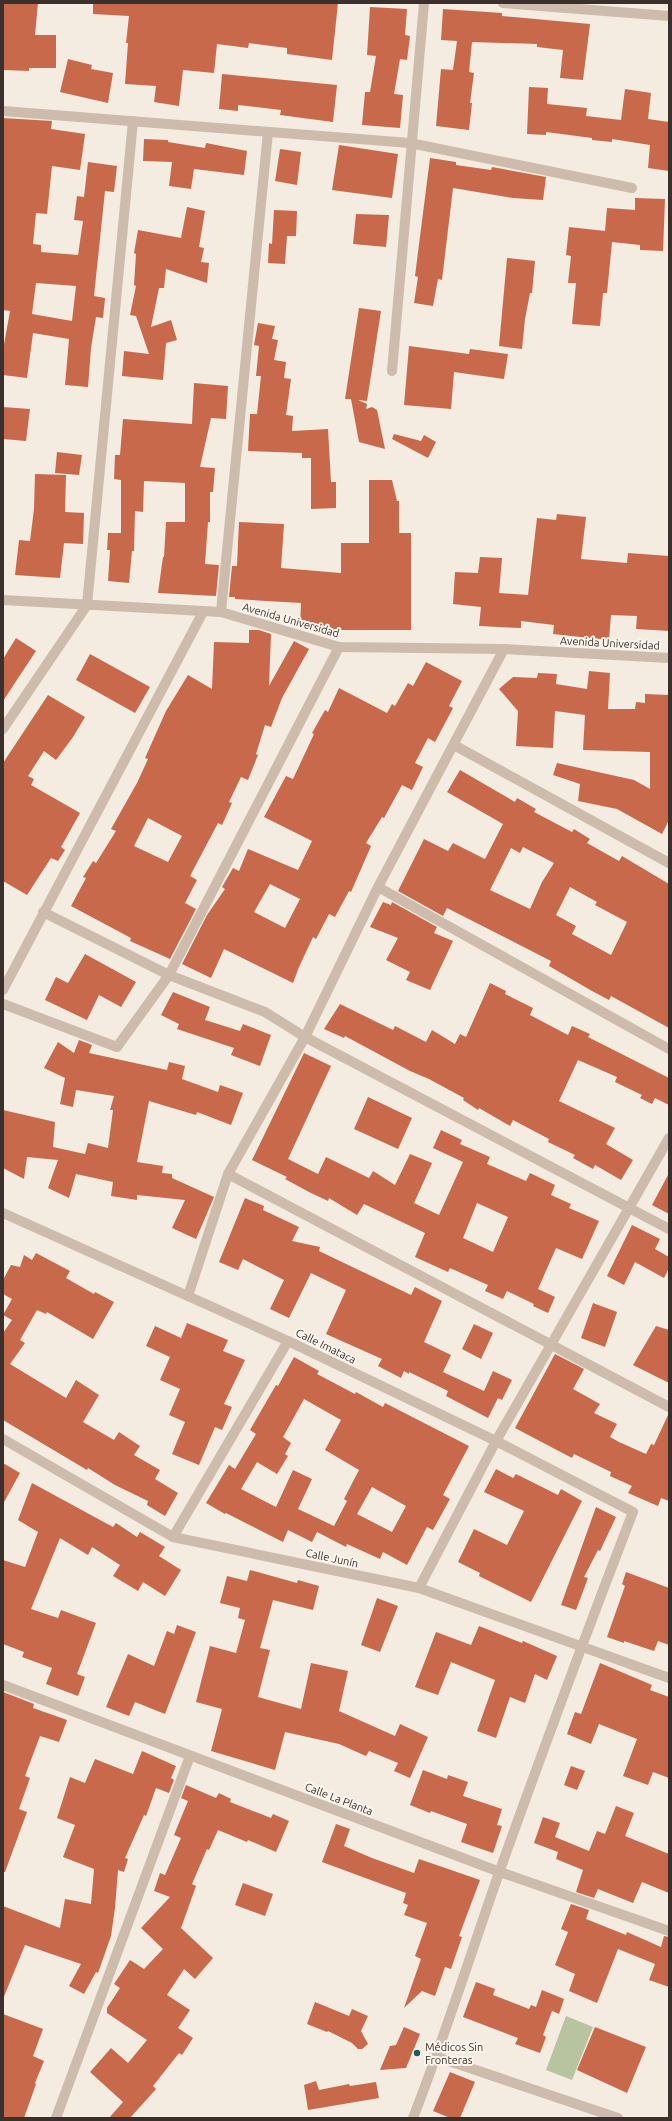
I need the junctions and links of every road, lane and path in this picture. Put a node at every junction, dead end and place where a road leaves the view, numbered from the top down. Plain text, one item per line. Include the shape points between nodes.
1 (424, 3) edge
2 (503, 3) edge
3 (581, 6) edge
4 (669, 16) edge
5 (3, 111) edge
6 (133, 121) junction
7 (268, 132) junction
8 (410, 143) junction
9 (632, 188) dead end
10 (392, 371) dead end
11 (3, 600) edge
12 (87, 605) junction
13 (203, 612) junction
14 (221, 612) junction
15 (339, 647) junction
16 (504, 649) junction
17 (669, 658) edge
18 (3, 728) edge
19 (454, 745) junction
20 (669, 864) edge
21 (378, 887) junction
22 (43, 912) junction
23 (169, 975) junction
24 (3, 990) edge
25 (3, 1004) edge
26 (305, 1037) junction
27 (669, 1049) edge
28 (669, 1138) edge
29 (228, 1174) junction
30 (630, 1208) junction
31 (3, 1213) edge
32 (669, 1229) edge
33 (188, 1296) junction
34 (288, 1341) junction
35 (552, 1345) junction
36 (669, 1407) edge
37 (3, 1439) edge
38 (496, 1441) junction
39 (173, 1537) junction
40 (419, 1588) junction
41 (581, 1646) junction
42 (669, 1678) edge
43 (3, 1685) edge
44 (190, 1756) junction
45 (500, 1872) junction
46 (669, 1931) edge
47 (437, 2057) junction
48 (56, 2118) edge
49 (413, 2118) edge
50 (618, 2118) edge

1 - 8 street
2 - 3 street
3 - 4 street
5 - 6 street
6 - 7 street
6 - 12 street
7 - 8 street
7 - 14 street
8 - 9 street
8 - 10 street
11 - 12 street, Avenida Universidad
12 - 13 street, Avenida Universidad
12 - 18 street
13 - 14 street, Avenida Universidad
13 - 22 street
14 - 15 street, Avenida Universidad
15 - 16 street, Avenida Universidad
15 - 23 street
16 - 17 street, Avenida Universidad
16 - 19 street
19 - 20 street
19 - 21 street
21 - 26 street
21 - 27 street
22 - 23 street
22 - 24 street
23 - 25 street via 117,1047
23 - 26 street via 265,1012
26 - 29 street
26 - 30 street
28 - 30 street
29 - 33 street
29 - 35 street
30 - 32 street
30 - 35 street
31 - 33 street, Calle Imataca
33 - 34 street, Calle Imataca
34 - 38 street, Calle Imataca
34 - 39 street
35 - 36 street
35 - 38 street
37 - 39 street, Calle Junín
38 - 40 street
38 - 41 street, Calle Imataca via 633,1512
39 - 40 street, Calle Junín
40 - 41 street, Calle Junín
41 - 42 street, Calle Junín
41 - 45 street
43 - 44 street, Calle La Planta
44 - 45 street, Calle La Planta
44 - 48 street
45 - 46 street, Calle La Planta
45 - 47 street
47 - 49 street
47 - 50 street

